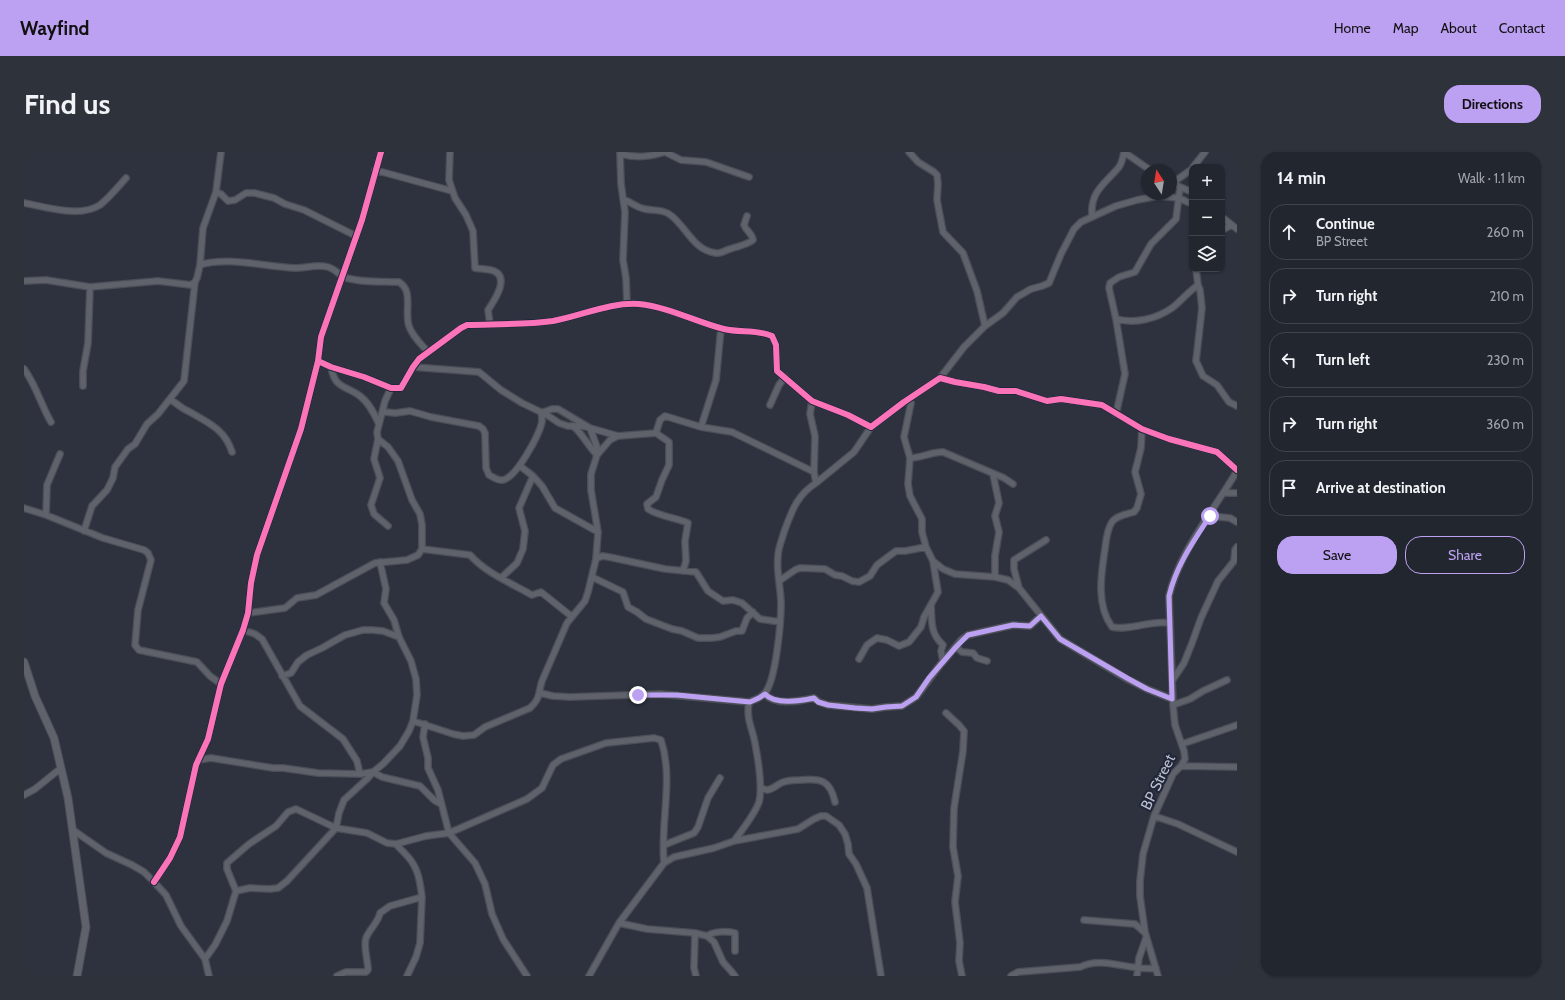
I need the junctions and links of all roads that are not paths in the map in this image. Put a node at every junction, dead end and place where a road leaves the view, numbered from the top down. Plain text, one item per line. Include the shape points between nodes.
1 (220, 152) edge
2 (381, 152) edge
3 (450, 152) edge
4 (909, 152) edge
5 (1124, 152) edge
6 (1205, 152) edge
7 (620, 153) edge
8 (1141, 164) edge
9 (1196, 164) edge
10 (375, 170) junction
11 (1189, 170) edge
12 (749, 177) dead end
13 (126, 178) dead end
14 (1177, 178) edge
15 (1177, 185) edge
16 (1180, 187) junction
17 (452, 191) junction
18 (1189, 191) edge
19 (216, 192) junction
20 (623, 198) junction
21 (1179, 198) junction
22 (24, 203) edge
23 (1189, 203) edge
24 (747, 216) dead end
25 (1092, 216) junction
26 (1225, 220) edge
27 (1234, 227) edge
28 (356, 236) junction
29 (200, 265) junction
30 (1196, 272) edge
31 (342, 276) junction
32 (24, 281) edge
33 (195, 282) junction
34 (1198, 285) junction
35 (90, 287) junction
36 (627, 304) junction
37 (1116, 319) junction
38 (490, 324) junction
39 (985, 326) junction
40 (721, 328) junction
41 (428, 352) junction
42 (318, 360) junction
43 (331, 367) junction
44 (413, 367) junction
45 (24, 369) edge
46 (784, 377) junction
47 (940, 378) junction
48 (83, 386) dead end
49 (391, 388) junction
50 (909, 398) junction
51 (170, 399) junction
52 (812, 401) junction
53 (770, 405) dead end
54 (1237, 406) edge
55 (541, 413) junction
56 (382, 414) junction
57 (1116, 414) junction
58 (51, 422) dead end
59 (379, 424) junction
60 (572, 426) junction
61 (701, 427) junction
62 (871, 427) junction
63 (590, 428) junction
64 (1142, 429) junction
65 (656, 433) junction
66 (618, 436) junction
67 (378, 439) junction
68 (232, 452) dead end
69 (60, 454) dead end
70 (597, 455) junction
71 (910, 458) junction
72 (520, 466) junction
73 (1237, 470) edge
74 (814, 472) junction
75 (993, 474) junction
76 (533, 476) junction
77 (816, 483) junction
78 (1013, 484) dead end
79 (1224, 493) junction
80 (1237, 493) edge
81 (24, 508) edge
82 (46, 515) junction
83 (1210, 516) junction
84 (1237, 522) edge
85 (388, 526) dead end
86 (84, 531) junction
87 (598, 532) junction
88 (1046, 540) dead end
89 (926, 547) junction
90 (1237, 547) edge
91 (422, 549) junction
92 (596, 559) junction
93 (933, 561) junction
94 (380, 562) junction
95 (683, 571) junction
96 (592, 577) junction
97 (995, 577) junction
98 (501, 578) junction
99 (779, 581) junction
100 (1019, 588) junction
101 (931, 605) junction
102 (752, 612) junction
103 (248, 613) junction
104 (571, 616) junction
105 (1041, 616) junction
106 (780, 622) junction
107 (1169, 623) junction
108 (243, 630) junction
109 (399, 637) junction
110 (956, 647) junction
111 (859, 659) dead end
112 (987, 661) dead end
113 (24, 662) edge
114 (942, 663) junction
115 (282, 676) junction
116 (1227, 680) dead end
117 (1172, 681) junction
118 (222, 684) junction
119 (540, 693) junction
120 (765, 694) junction
121 (750, 702) junction
122 (1173, 702) junction
123 (946, 713) dead end
124 (413, 721) junction
125 (424, 724) junction
126 (1237, 725) edge
127 (1182, 744) junction
128 (198, 760) junction
129 (1237, 760) edge
130 (1181, 766) junction
131 (1235, 766) edge
132 (61, 768) junction
133 (373, 772) junction
134 (360, 774) junction
135 (720, 778) dead end
136 (760, 788) junction
137 (24, 795) edge
138 (835, 802) dead end
139 (441, 804) junction
140 (1154, 816) junction
141 (336, 828) junction
142 (73, 830) junction
143 (449, 833) junction
144 (734, 841) junction
145 (396, 844) junction
146 (664, 845) junction
147 (1237, 853) edge
148 (664, 863) junction
149 (154, 882) junction
150 (236, 891) junction
151 (422, 898) junction
152 (1084, 920) dead end
153 (619, 922) junction
154 (696, 933) junction
155 (1145, 935) junction
156 (707, 936) junction
157 (735, 951) dead end
158 (205, 959) junction
159 (1138, 968) junction
160 (1156, 968) junction
161 (77, 976) edge
162 (209, 976) edge
163 (337, 976) edge
164 (407, 976) edge
165 (527, 976) edge
166 (589, 976) edge
167 (696, 976) edge
168 (735, 976) edge
169 (881, 976) edge
170 (962, 976) edge
171 (1011, 976) edge
172 (1137, 976) edge
173 (1158, 976) edge

1 - 19 street
2 - 10 street
3 - 17 street via 448,169
4 - 39 street via 937,176 937,200 943,232 963,253 977,291
5 - 8 street
5 - 25 street via 1120,166 1094,195
6 - 9 street
7 - 12 street via 648,157 665,152 681,160 706,162
7 - 20 street
10 - 17 street
10 - 28 street
11 - 14 street
13 - 22 street via 93,209 76,212
15 - 16 street
16 - 18 street
16 - 21 street
17 - 38 street via 473,231 475,268 495,271 502,281 488,310
19 - 28 street via 228,201 246,193 274,198
19 - 29 street via 203,228
20 - 24 street via 646,210 668,213 697,244 716,253 753,240 744,225
20 - 36 street via 623,260
21 - 23 street
21 - 25 street via 1158,196 1136,200
21 - 37 street via 1176,219 1151,244 1137,270 1110,283
25 - 39 street via 1074,229 1049,283 1017,297 1003,313
26 - 27 street
28 - 31 street
29 - 31 street via 216,262 296,268 318,266 336,270
29 - 33 street
30 - 34 street
31 - 41 street via 403,284 406,290 409,326
31 - 42 street via 321,337
32 - 35 street via 46,280
33 - 35 street via 188,286 158,281
33 - 51 street via 184,380
34 - 37 street via 1172,308 1154,317 1136,321
34 - 54 street via 1202,308 1196,361 1203,376 1217,385 1229,402
35 - 48 street
36 - 38 street via 553,321
36 - 40 street via 651,306
37 - 57 street via 1125,374
38 - 41 street via 467,325
39 - 47 street via 964,347
40 - 46 street via 760,332 772,336 776,345 777,370
40 - 61 street via 716,380
41 - 44 street
42 - 43 street
42 - 103 street via 301,429 257,555
43 - 49 street
43 - 59 street via 334,380 359,396 373,410
44 - 49 street via 401,388
44 - 55 street via 479,372 501,390
45 - 58 street via 32,380
46 - 52 street
46 - 53 street
47 - 50 street
47 - 57 street via 999,391 1016,391 1047,401 1061,399 1098,404
49 - 56 street
50 - 62 street
50 - 71 street via 911,403 904,437
51 - 68 street via 215,426 229,442
51 - 86 street via 147,424 142,435 115,467 107,490 92,506
52 - 62 street
52 - 74 street via 810,414 815,436
55 - 60 street via 559,423
55 - 63 street via 558,409
55 - 72 street via 542,421
56 - 59 street
56 - 72 street via 410,411 479,426 484,433 486,468 489,475 504,480
57 - 64 street
59 - 67 street
60 - 63 street
60 - 70 street via 580,432
61 - 65 street via 665,416 660,420
61 - 74 street via 732,432
62 - 77 street via 854,452
63 - 66 street
63 - 70 street via 597,447
64 - 73 street via 1217,452
64 - 107 street via 1141,448 1135,472 1141,494 1134,512 1114,520 1108,532 1101,579 1103,608 1106,620 1112,628
65 - 66 street
65 - 95 street via 669,442 669,465 656,497 647,504 648,509 654,513 688,523
66 - 70 street via 610,440
67 - 85 street via 374,460 380,478 371,504 374,514
67 - 91 street via 388,447 398,461 412,500 420,514
69 - 82 street via 47,485
70 - 87 street via 590,474
71 - 75 street via 943,452
71 - 89 street via 910,496 922,519
72 - 76 street
73 - 79 street, BP Street
74 - 77 street
75 - 78 street
75 - 97 street via 999,503 995,516 999,532
76 - 87 street via 555,508
76 - 98 street via 519,508 525,532 523,549 517,563
77 - 99 street via 806,489 794,505 778,556
79 - 80 street
79 - 83 street, BP Street
81 - 82 street
82 - 86 street
83 - 84 street via 1230,518
83 - 107 street, BP Street via 1186,552 1172,580
86 - 118 street via 148,553 151,560 138,610 136,648 197,662
87 - 92 street
88 - 100 street via 1014,560
89 - 93 street
89 - 99 street via 896,551 877,565 870,576 859,582 835,575 826,569 800,568
90 - 117 street via 1234,561 1218,581 1184,663
91 - 94 street via 418,555 407,560
91 - 98 street via 470,555 476,563
92 - 95 street via 602,556
92 - 96 street
93 - 97 street via 955,574
93 - 101 street via 938,592
94 - 103 street via 316,595 297,598 285,608
94 - 109 street via 386,589 384,603 394,620
95 - 102 street via 696,572 708,591 723,601 733,600 742,603
96 - 102 street via 623,592 628,607 646,620 698,638 720,637 742,631
96 - 104 street via 585,601
97 - 100 street via 1008,580
98 - 104 street via 532,594 541,592
99 - 106 street
100 - 105 street
101 - 111 street via 921,627 909,642 899,646 877,638 866,645
101 - 114 street via 932,629 937,640 944,646 941,651
102 - 106 street via 760,619
103 - 108 street
104 - 119 street via 542,681
105 - 110 street via 1030,626 1013,625 968,635
105 - 122 street via 1060,639
106 - 120 street via 774,668
107 - 117 street, BP Street
108 - 115 street via 262,639
108 - 118 street
109 - 115 street via 372,630 345,636 307,655 291,672
109 - 124 street via 411,661 416,679 417,696
110 - 112 street via 962,652 973,653 977,658
110 - 114 street
113 - 132 street via 35,696 54,738
114 - 120 street via 916,697 902,706 855,708 828,705 814,698 796,701 772,699
115 - 134 street via 300,706 343,739 357,761
116 - 122 street via 1190,699
117 - 122 street, BP Street
118 - 128 street via 208,739
119 - 121 street via 570,697 660,694
119 - 125 street via 530,708 474,734 463,736
120 - 121 street
121 - 136 street via 748,719 755,742
122 - 127 street, BP Street via 1175,725
123 - 170 street via 964,732 954,808 953,847 958,876 955,902
124 - 125 street
124 - 133 street via 400,746
125 - 139 street via 428,768
126 - 127 street
127 - 130 street, BP Street via 1185,759
128 - 134 street via 211,758 273,768
128 - 149 street via 180,837
129 - 131 street
130 - 131 street
130 - 140 street, BP Street via 1173,774
132 - 137 street
132 - 142 street
133 - 134 street
133 - 139 street via 382,777 420,786
133 - 141 street via 344,800
135 - 146 street via 708,798 694,833
136 - 138 street via 767,790 783,782 819,780 832,790
136 - 144 street via 756,808
139 - 143 street
140 - 147 street via 1178,824
140 - 155 street, BP Street via 1143,854 1140,881
141 - 145 street via 367,833 387,843
141 - 150 street via 278,888
141 - 150 street via 296,809 288,812 276,826 227,863
142 - 149 street via 106,853 144,872
142 - 161 street via 86,927
143 - 145 street
143 - 146 street via 526,798 542,788 553,765 560,759 606,743 654,738 661,740 664,749
143 - 165 street via 475,863 485,884 492,914 503,939
144 - 148 street via 674,857
144 - 169 street via 798,829 821,816 826,816 839,826 848,844 848,854 856,864 867,888
145 - 151 street via 409,857 417,871
146 - 148 street
148 - 153 street
149 - 158 street via 166,895 181,926
150 - 158 street via 227,921
151 - 163 street via 390,906 380,913 378,921 371,927 366,939 368,970 346,972
151 - 164 street via 420,942
152 - 155 street via 1135,924
153 - 154 street via 647,929
153 - 166 street
154 - 156 street
154 - 167 street
155 - 159 street
155 - 160 street, BP Street
156 - 157 street via 714,933 735,933
156 - 168 street via 714,942 723,962
158 - 162 street
159 - 160 street
159 - 171 street via 1094,963 1018,972
159 - 172 street
160 - 173 street, BP Street

